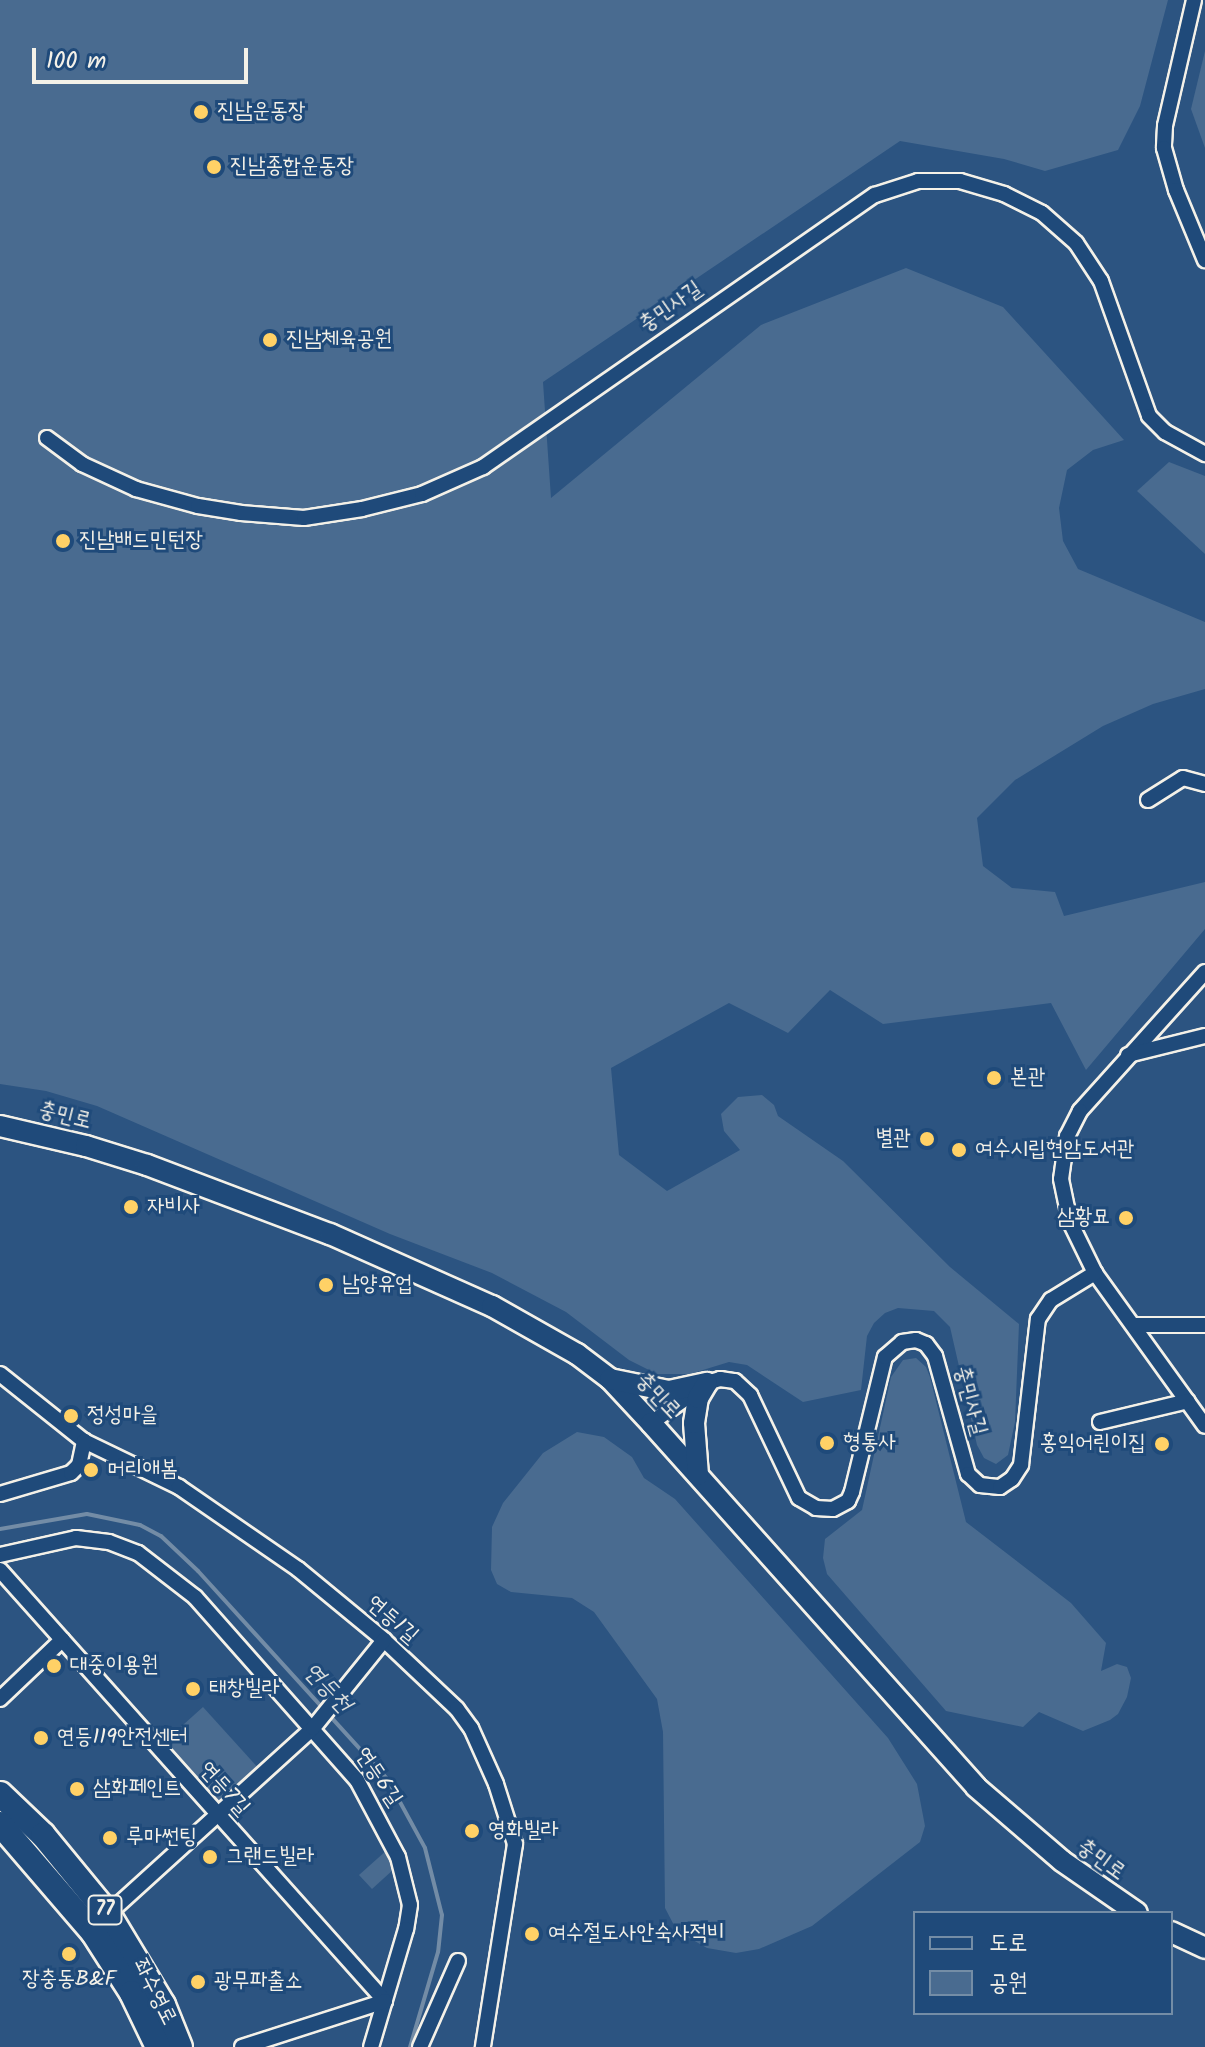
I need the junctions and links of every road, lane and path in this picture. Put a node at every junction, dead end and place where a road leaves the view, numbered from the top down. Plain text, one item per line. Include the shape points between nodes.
1 (1194, 0) edge
2 (1205, 260) edge
3 (47, 438) dead end
4 (1205, 453) edge
5 (1205, 784) edge
6 (1148, 800) dead end
7 (1205, 972) edge
8 (1205, 1036) edge
9 (1127, 1055) junction
10 (0, 1126) edge
11 (1095, 1273) junction
12 (1135, 1325) junction
13 (1205, 1325) edge
14 (0, 1374) edge
15 (610, 1379) junction
16 (707, 1383) junction
17 (1188, 1401) junction
18 (1100, 1422) dead end
19 (651, 1423) junction
20 (1205, 1426) edge
21 (84, 1441) junction
22 (698, 1475) junction
23 (0, 1494) edge
24 (0, 1555) edge
25 (0, 1570) edge
26 (62, 1640) junction
27 (384, 1640) junction
28 (0, 1699) edge
29 (313, 1728) junction
30 (0, 1794) edge
31 (217, 1815) junction
32 (0, 1824) edge
33 (1134, 1911) edge
34 (108, 1914) junction
35 (1173, 1933) edge
36 (1205, 1948) edge
37 (458, 1961) dead end
38 (385, 2001) junction
39 (158, 2047) edge
40 (180, 2047) edge
41 (242, 2047) edge
42 (371, 2047) edge
43 (420, 2047) edge
44 (483, 2047) edge

1 - 2 street via 1164,148
3 - 4 street, 충민사길 via 82,464 136,489 241,513 304,518 422,494 483,467 875,195 918,181 960,181 1042,213 1076,243 1101,281 1149,416 1165,432
5 - 6 street via 1183,778
7 - 9 street
8 - 9 street
9 - 11 street via 1080,1111 1062,1155 1066,1211
10 - 15 street, 충민로 via 147,1165 330,1234 518,1320
11 - 12 street
11 - 16 street, 충민사길 via 1051,1300 1038,1319 1021,1465 1000,1487 980,1485 968,1474 935,1356 920,1342 902,1342 885,1357 852,1492 848,1501 833,1509 799,1498 745,1388 728,1379
12 - 13 street
12 - 17 street
14 - 21 street, 연등1길
15 - 16 street via 669,1391
15 - 19 street, 충민로
16 - 19 street
16 - 22 street via 694,1423
17 - 18 street
17 - 20 street
19 - 22 street, 충민로
21 - 23 street via 79,1465 71,1473
21 - 27 street, 연등1길 via 179,1487 298,1569
22 - 33 street, 충민로 via 976,1787 1062,1861
24 - 29 street, 연등6길 via 76,1538 138,1553 195,1597
25 - 26 street, 연등7길
26 - 28 street
26 - 31 street, 연등7길
27 - 29 street
27 - 44 street, 연등1길 via 471,1728 514,1834 515,1857
29 - 31 street
29 - 38 street, 연등6길 via 369,1798 406,1881 409,1917
30 - 34 main road, 좌수영로 / 77 via 43,1835
31 - 34 street
31 - 38 street, 연등7길
32 - 39 main road, 좌수영로 / 77 via 93,1932
34 - 40 main road, 좌수영로 / 77 via 163,2005
35 - 36 street
37 - 43 street
38 - 41 street
38 - 42 street, 연등6길

